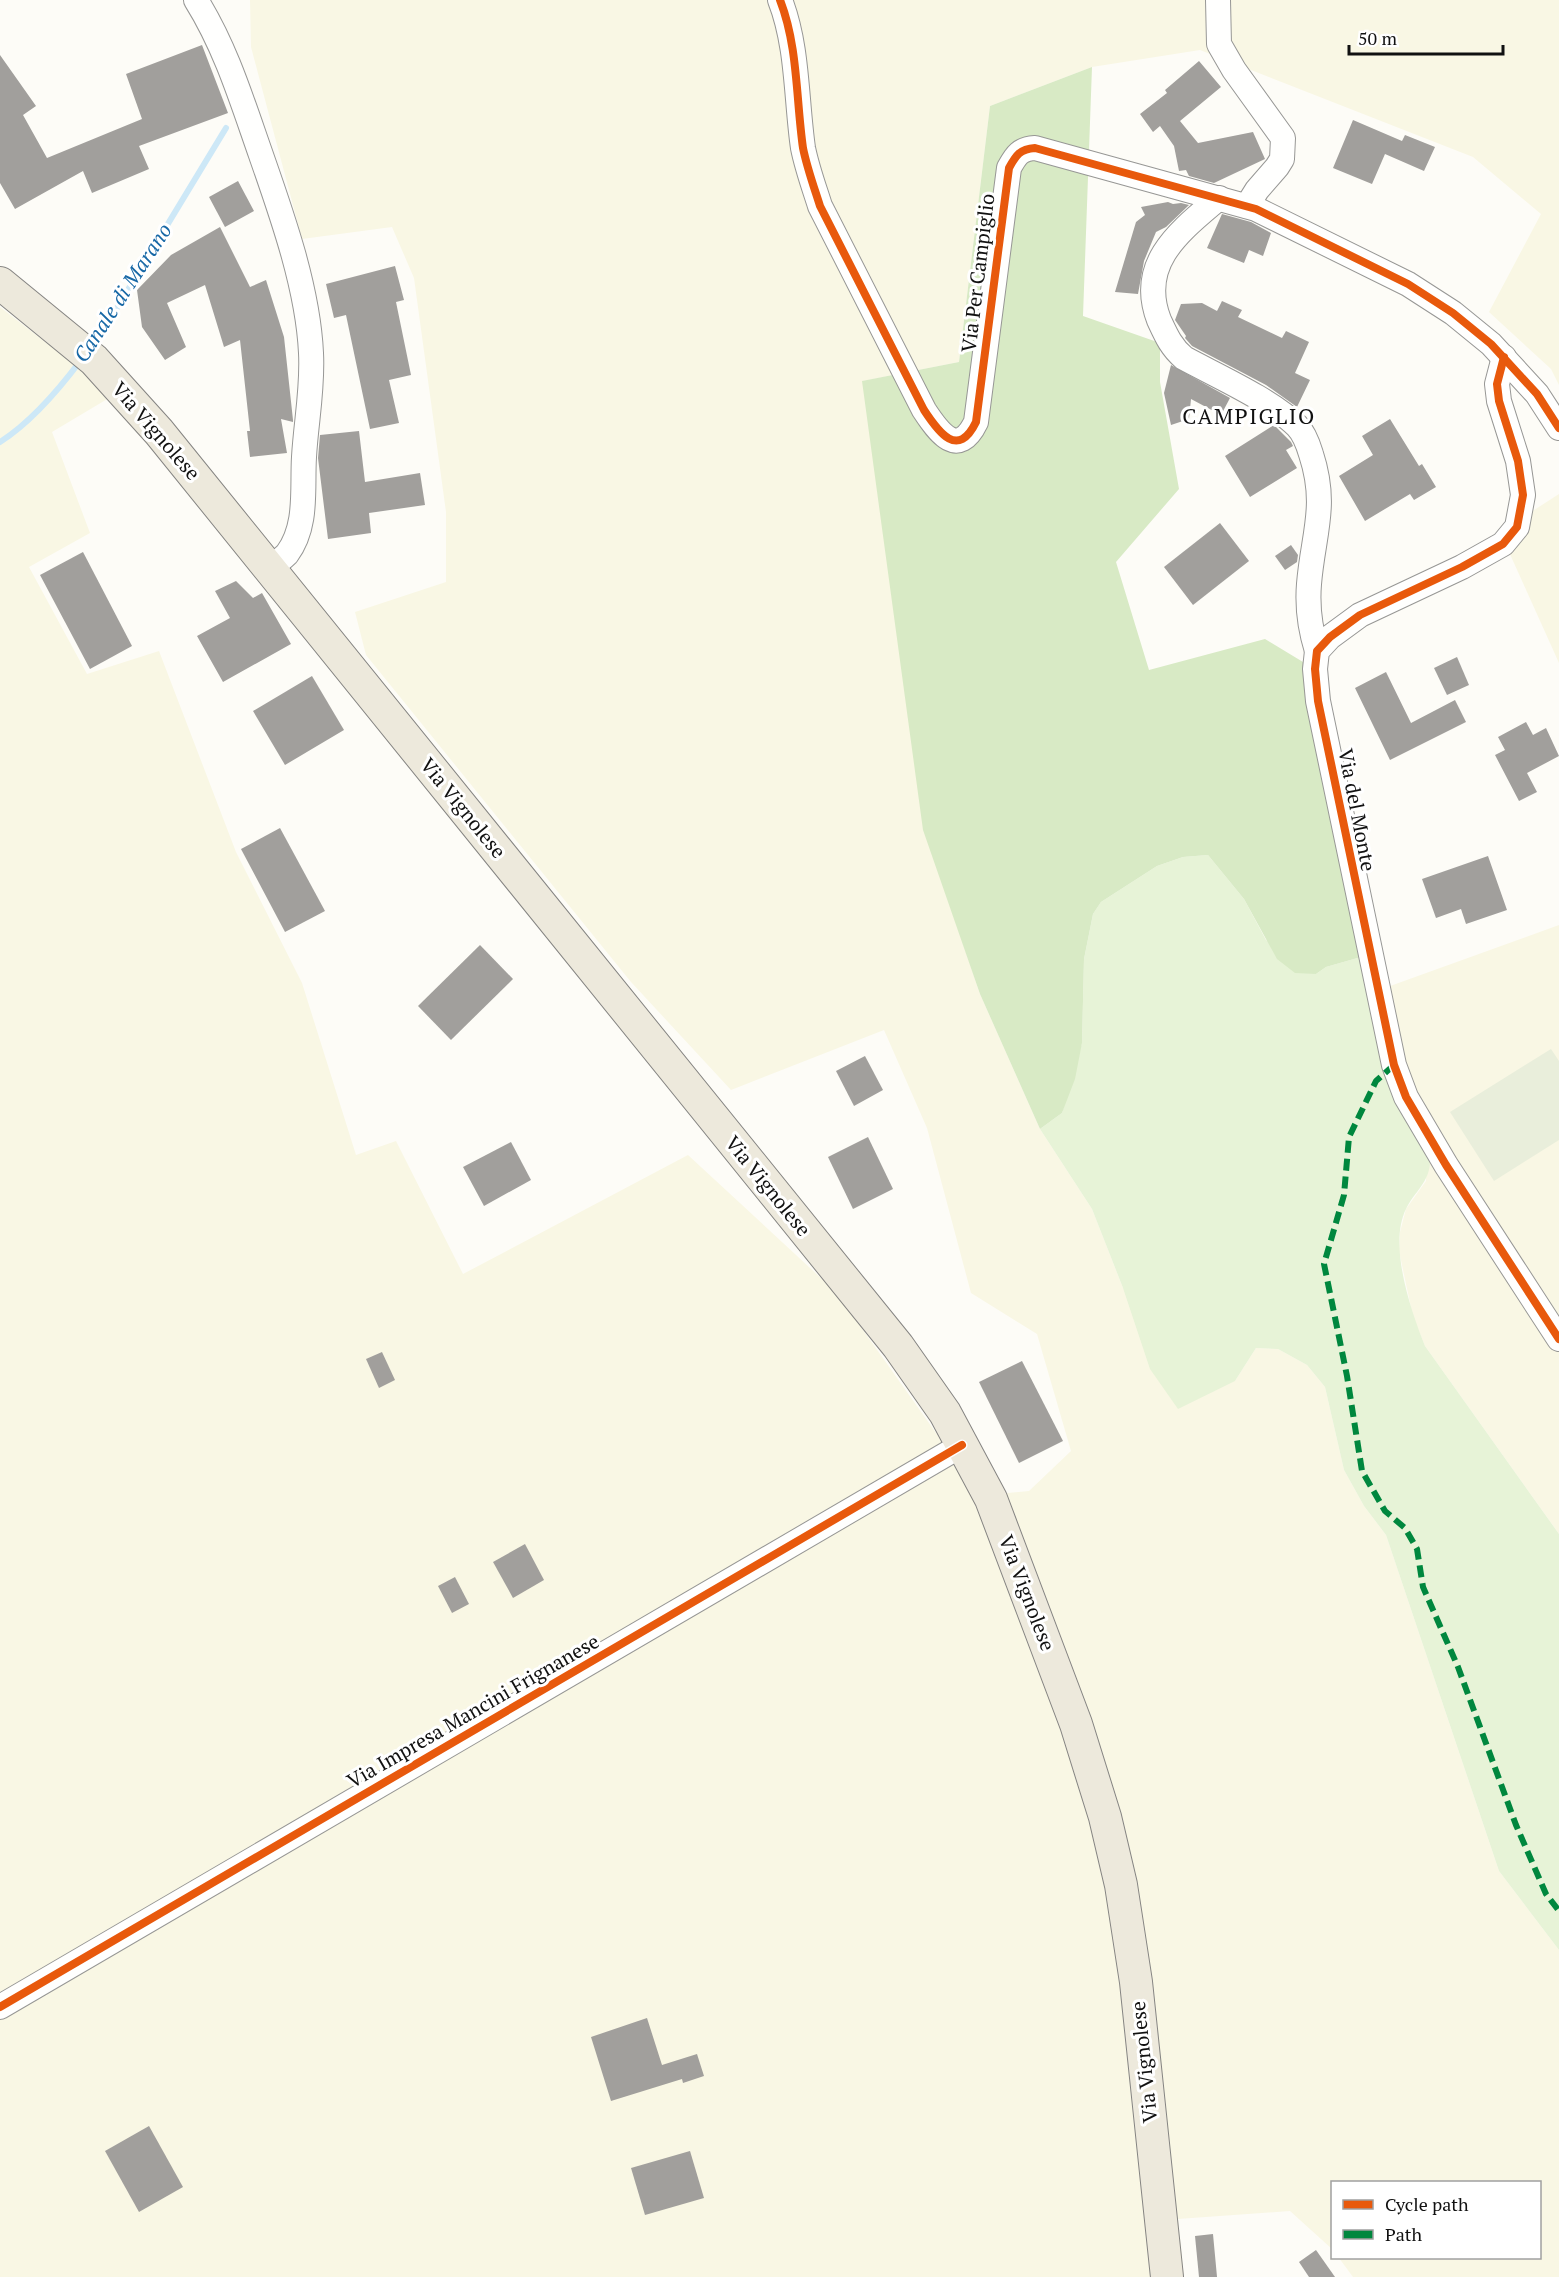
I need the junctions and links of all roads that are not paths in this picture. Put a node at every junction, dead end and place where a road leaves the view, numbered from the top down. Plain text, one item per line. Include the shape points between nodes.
1 (196, 0) edge
2 (780, 0) edge
3 (1218, 0) edge
4 (1219, 198) junction
5 (1247, 206) junction
6 (0, 283) edge
7 (1504, 357) junction
8 (1559, 428) edge
9 (269, 568) junction
10 (1317, 651) junction
11 (1559, 1339) edge
12 (962, 1445) junction
13 (0, 2007) edge
14 (1167, 2277) edge

1 - 9 street via 219,39 287,231 311,350 302,517 286,555
2 - 4 street, Via Per Campiglio via 789,30 804,150 820,206 924,410 934,426 954,441 970,433 975,422 1005,188 1016,156 1024,149 1035,148
3 - 5 street via 1219,44 1282,138 1282,159
4 - 5 street, Via Per Campiglio
4 - 10 street, Via del Monte via 1166,248 1155,276 1155,308 1166,336 1179,353 1273,407 1299,427 1306,441 1318,483 1320,508 1308,599
5 - 7 street, Via Per Campiglio via 1433,298
6 - 9 main road, Via Vignolese via 83,351 159,432
7 - 8 street, Via Per Campiglio via 1537,394
7 - 10 street via 1497,384 1523,495 1517,527 1503,544 1462,567 1360,615
9 - 12 main road, Via Vignolese via 898,1346 945,1413
10 - 11 street, Via del Monte via 1318,701 1394,1065 1406,1097 1436,1148
12 - 13 street, Via Impresa Mancini Frignanese
12 - 14 main road, Via Vignolese via 991,1499 1013,1555 1076,1725 1105,1817 1121,1885 1136,1982

